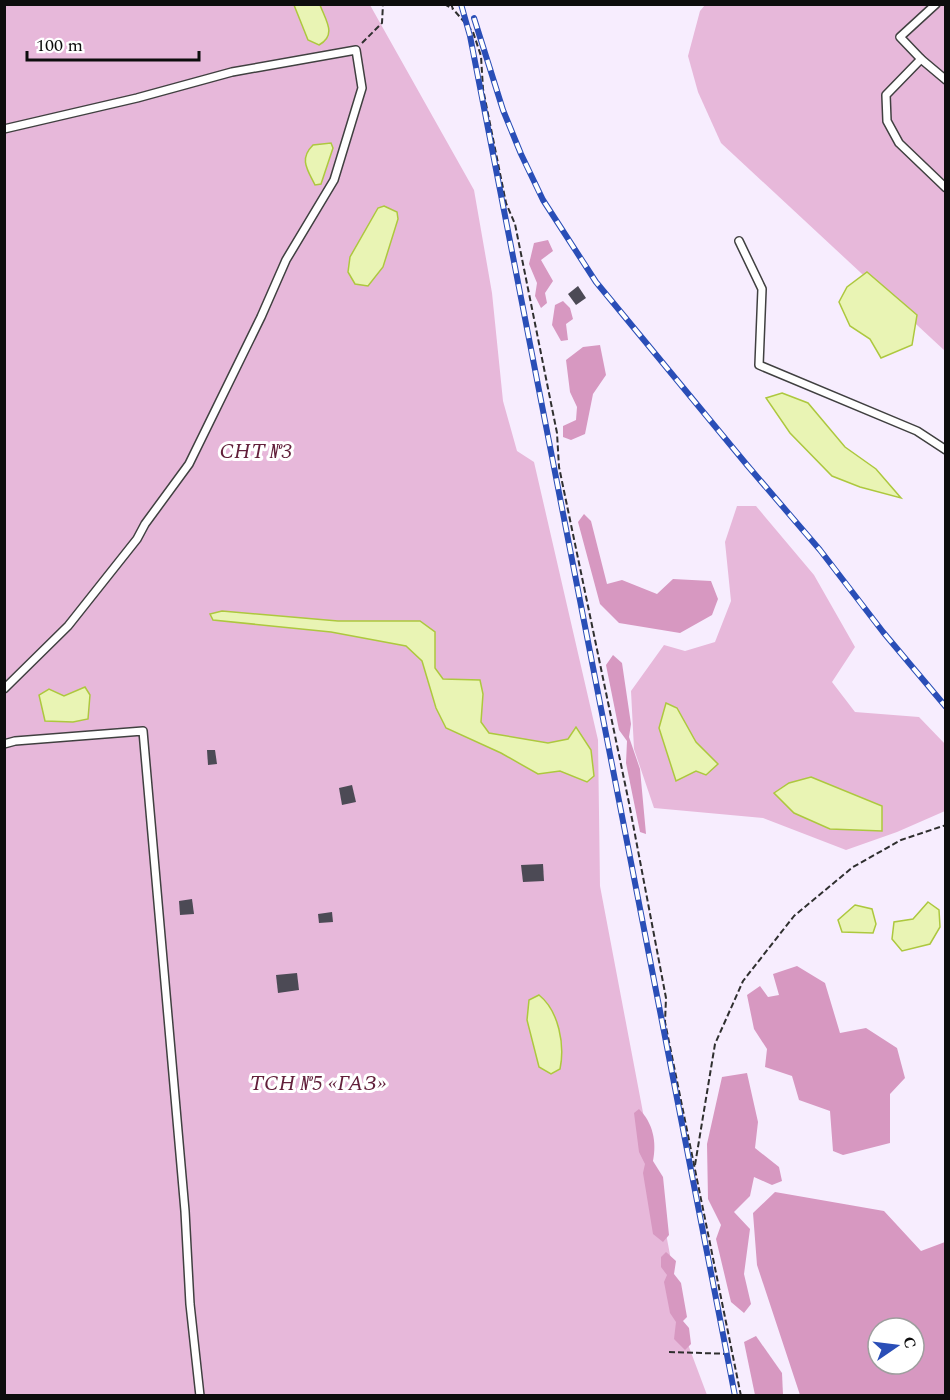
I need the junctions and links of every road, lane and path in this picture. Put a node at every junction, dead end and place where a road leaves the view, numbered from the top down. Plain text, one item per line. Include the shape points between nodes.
1 (383, 4) edge
2 (444, 4) edge
3 (452, 4) edge
4 (936, 4) edge
5 (453, 9) junction
6 (356, 50) junction
7 (921, 59) junction
8 (945, 80) edge
9 (4, 129) edge
10 (945, 188) edge
11 (739, 241) dead end
12 (945, 450) edge
13 (4, 689) edge
14 (4, 744) edge
15 (945, 825) edge
16 (695, 1168) junction
17 (669, 1352) dead end
18 (732, 1354) junction
19 (200, 1395) edge
20 (741, 1395) edge

1 - 6 path via 382,23
2 - 5 path
3 - 5 path
4 - 7 lane via 900,37
5 - 16 path via 473,32 481,56 483,89 557,433 559,466 629,803 666,998 665,1022
6 - 9 lane via 232,72
6 - 13 lane via 362,88 334,180 286,260 189,464 137,539 68,626
7 - 8 lane
7 - 10 lane via 886,95 887,121 899,143
11 - 12 lane via 762,289 759,365 917,431
14 - 19 lane via 143,731
15 - 16 path via 901,840 853,867 794,916 743,981 715,1044
16 - 18 path
17 - 18 path
18 - 20 path

